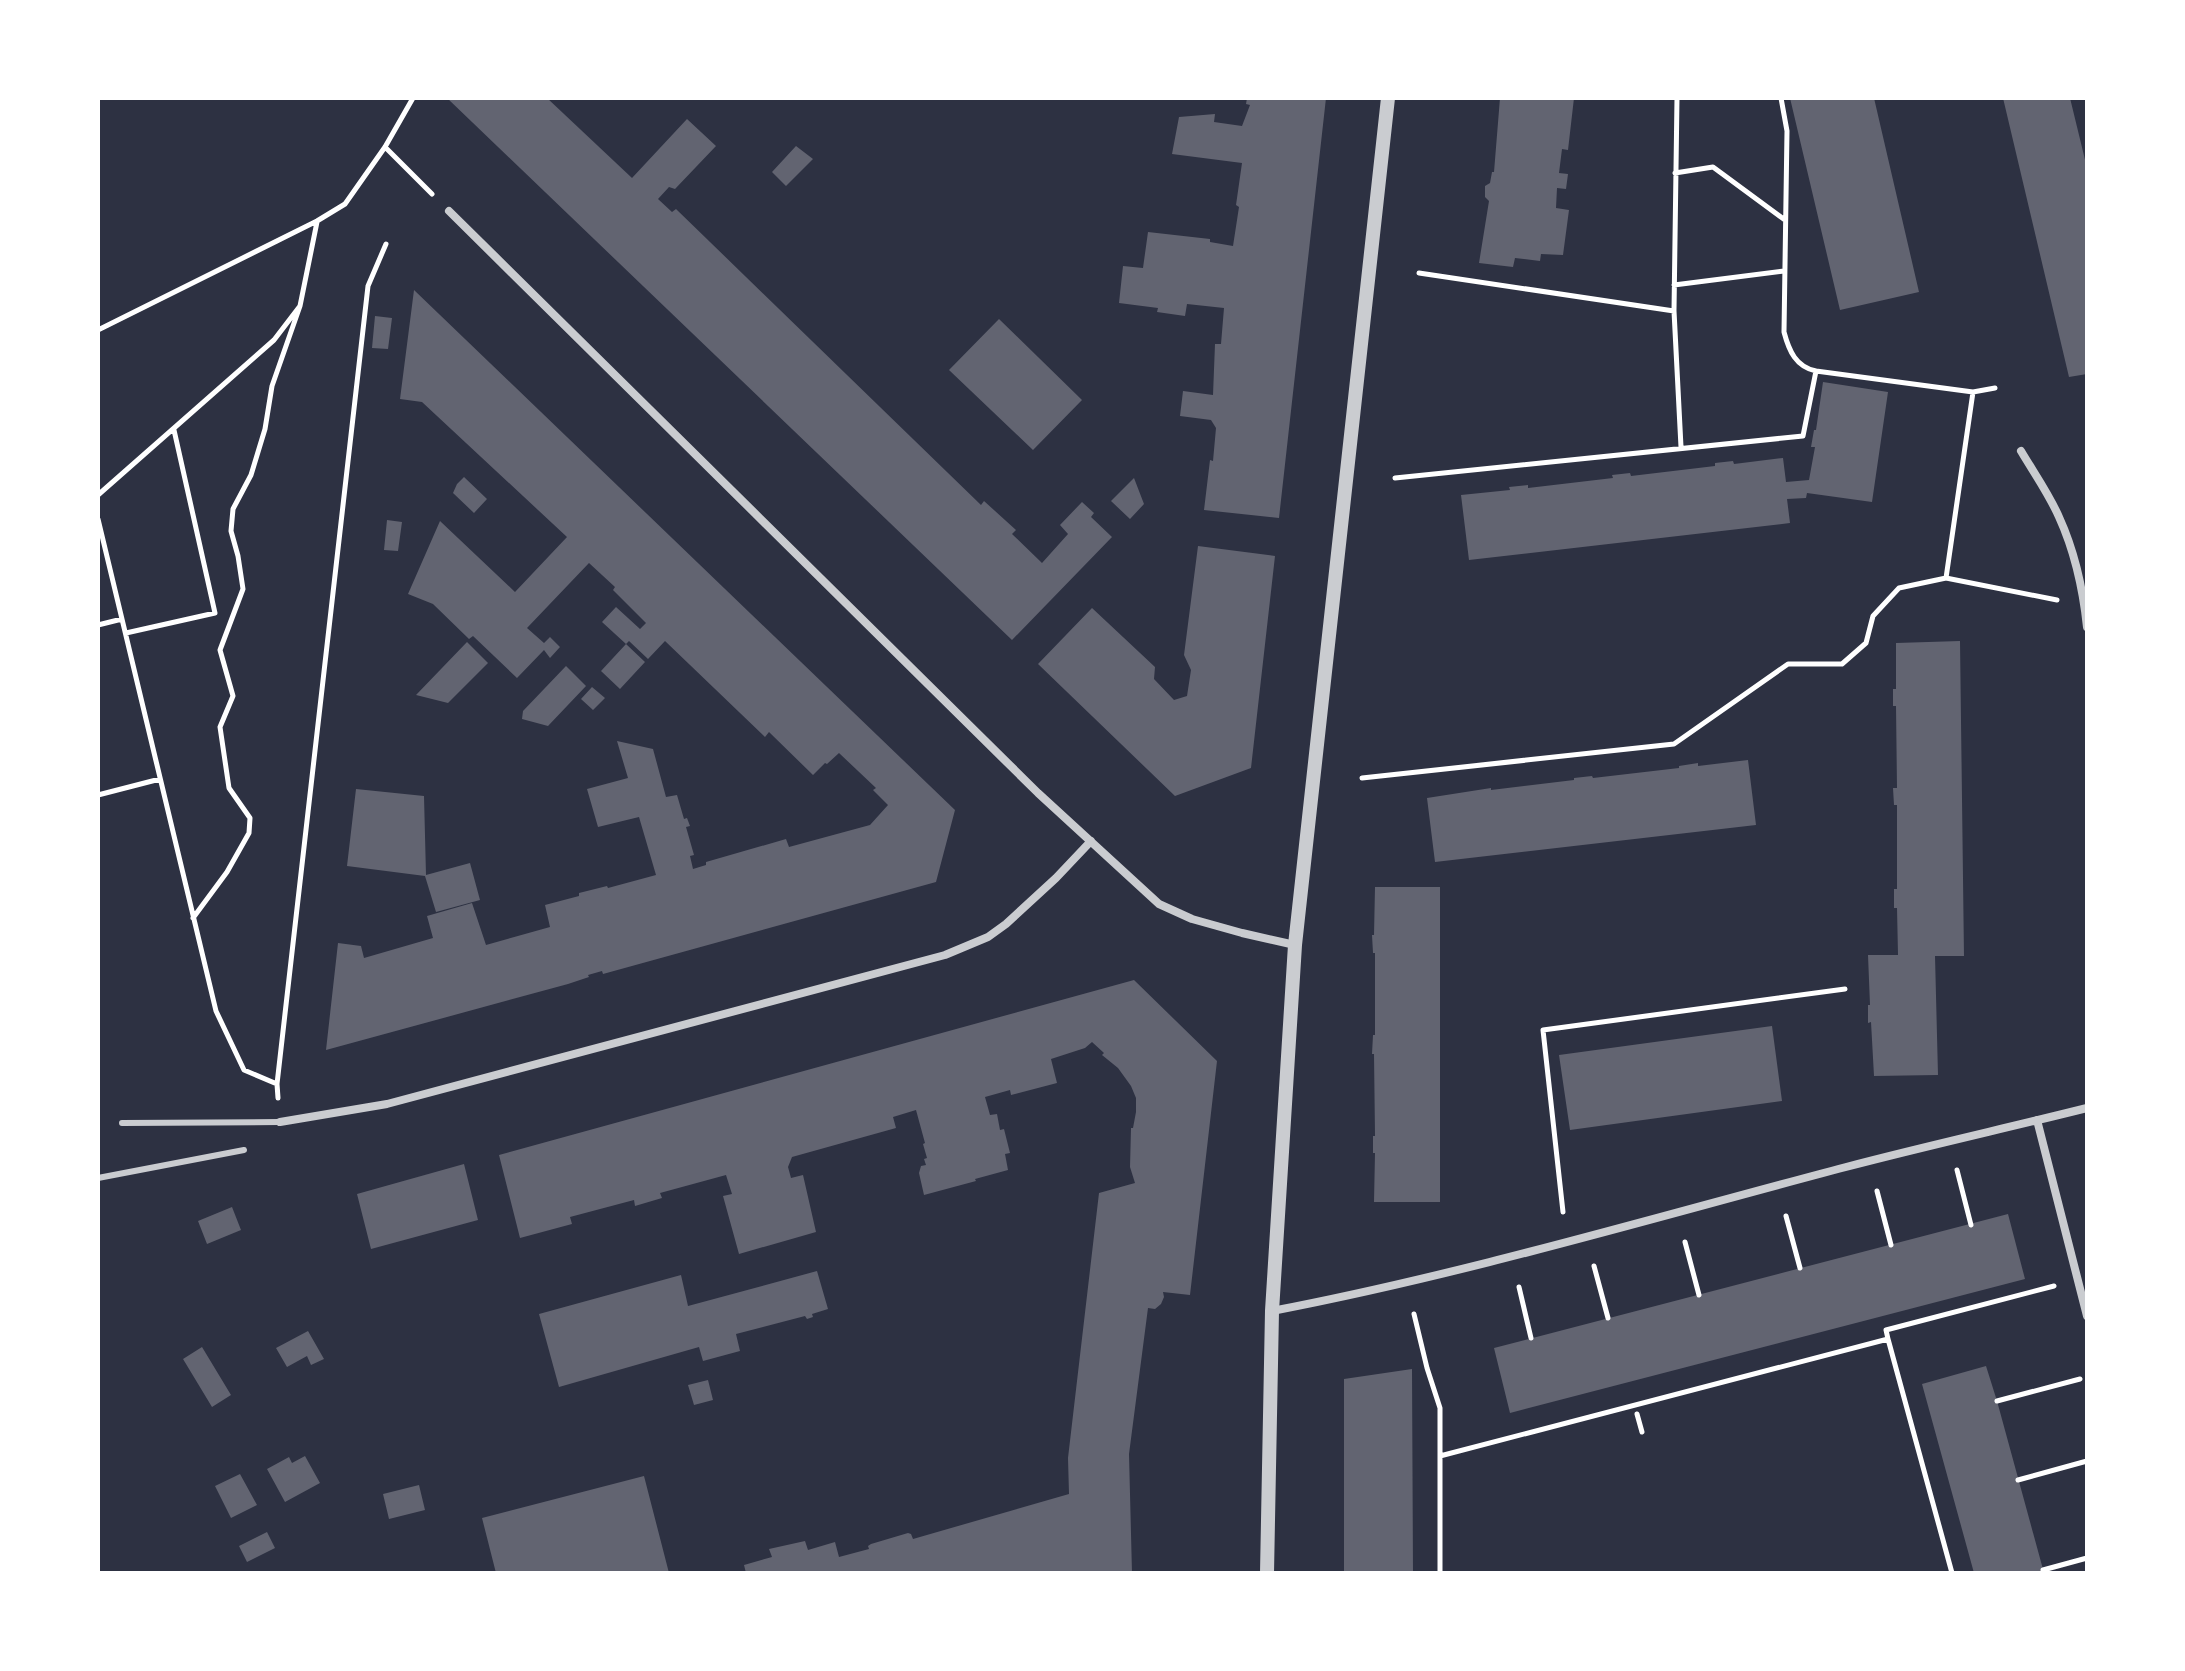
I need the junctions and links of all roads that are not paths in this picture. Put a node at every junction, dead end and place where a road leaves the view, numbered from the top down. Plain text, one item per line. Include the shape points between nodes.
1 (1388, 98) edge
2 (449, 211) road end
3 (2021, 451) dead end
4 (2087, 627) edge
5 (1091, 841) junction
6 (1295, 945) junction
7 (2087, 1108) edge
8 (2037, 1120) junction
9 (280, 1122) joint
10 (122, 1123) dead end
11 (244, 1150) dead end
12 (98, 1178) edge
13 (1272, 1311) junction
14 (2087, 1316) edge
15 (1267, 1573) edge

1 - 6 street
2 - 5 street
3 - 4 street via 2061,524 2075,562
5 - 6 street via 1159,904 1192,919
5 - 9 street via 1006,924 945,955 387,1104
6 - 13 street
7 - 8 street
8 - 13 street via 1595,1235
8 - 14 street
9 - 10 lane
11 - 12 lane
13 - 15 street

